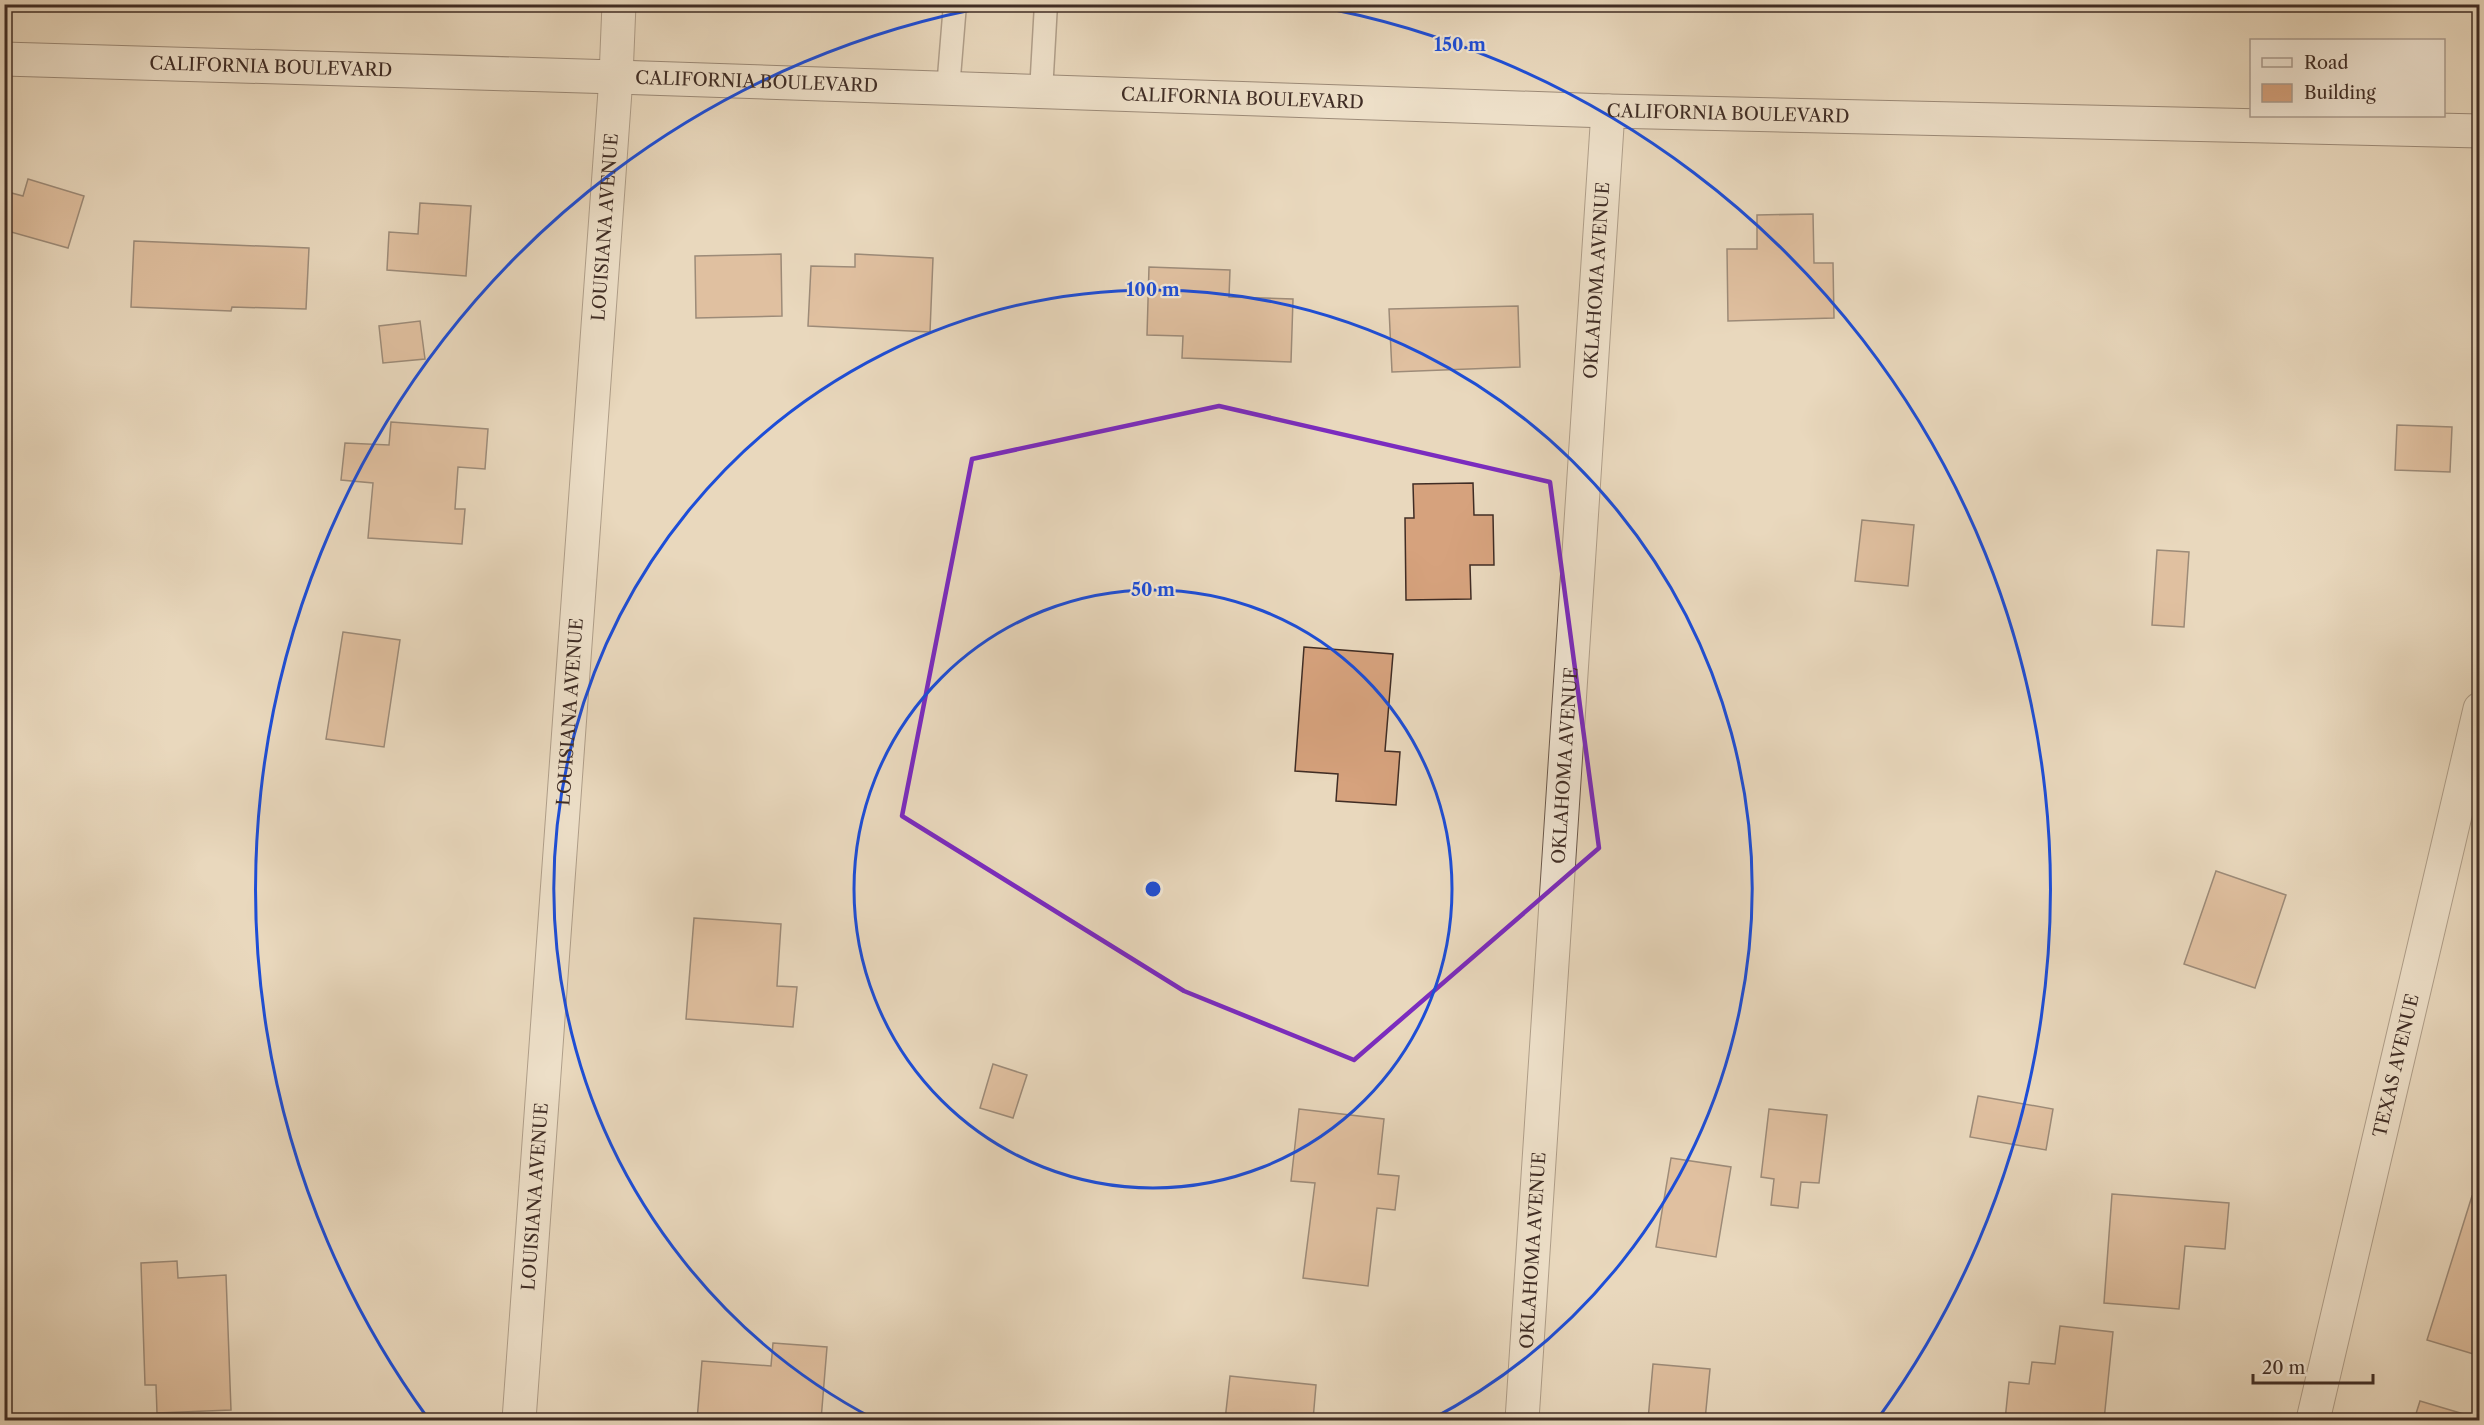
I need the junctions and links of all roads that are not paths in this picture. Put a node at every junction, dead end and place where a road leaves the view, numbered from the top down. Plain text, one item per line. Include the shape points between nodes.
1 (619, 4) edge
2 (955, 4) edge
3 (1046, 4) edge
4 (4, 59) edge
5 (616, 77) junction
6 (948, 89) junction
7 (1041, 93) junction
8 (1608, 111) junction
9 (2480, 131) edge
10 (2480, 709) edge
11 (519, 1420) edge
12 (1522, 1420) edge
13 (2313, 1420) edge

1 - 5 street, LOUISIANA AVENUE
2 - 6 lane
3 - 7 lane
4 - 5 street, CALIFORNIA BOULEVARD
5 - 6 street, CALIFORNIA BOULEVARD
5 - 11 street, LOUISIANA AVENUE
6 - 7 street, CALIFORNIA BOULEVARD
7 - 8 street, CALIFORNIA BOULEVARD
8 - 9 street, CALIFORNIA BOULEVARD
8 - 12 street, OKLAHOMA AVENUE
10 - 13 street, TEXAS AVENUE

